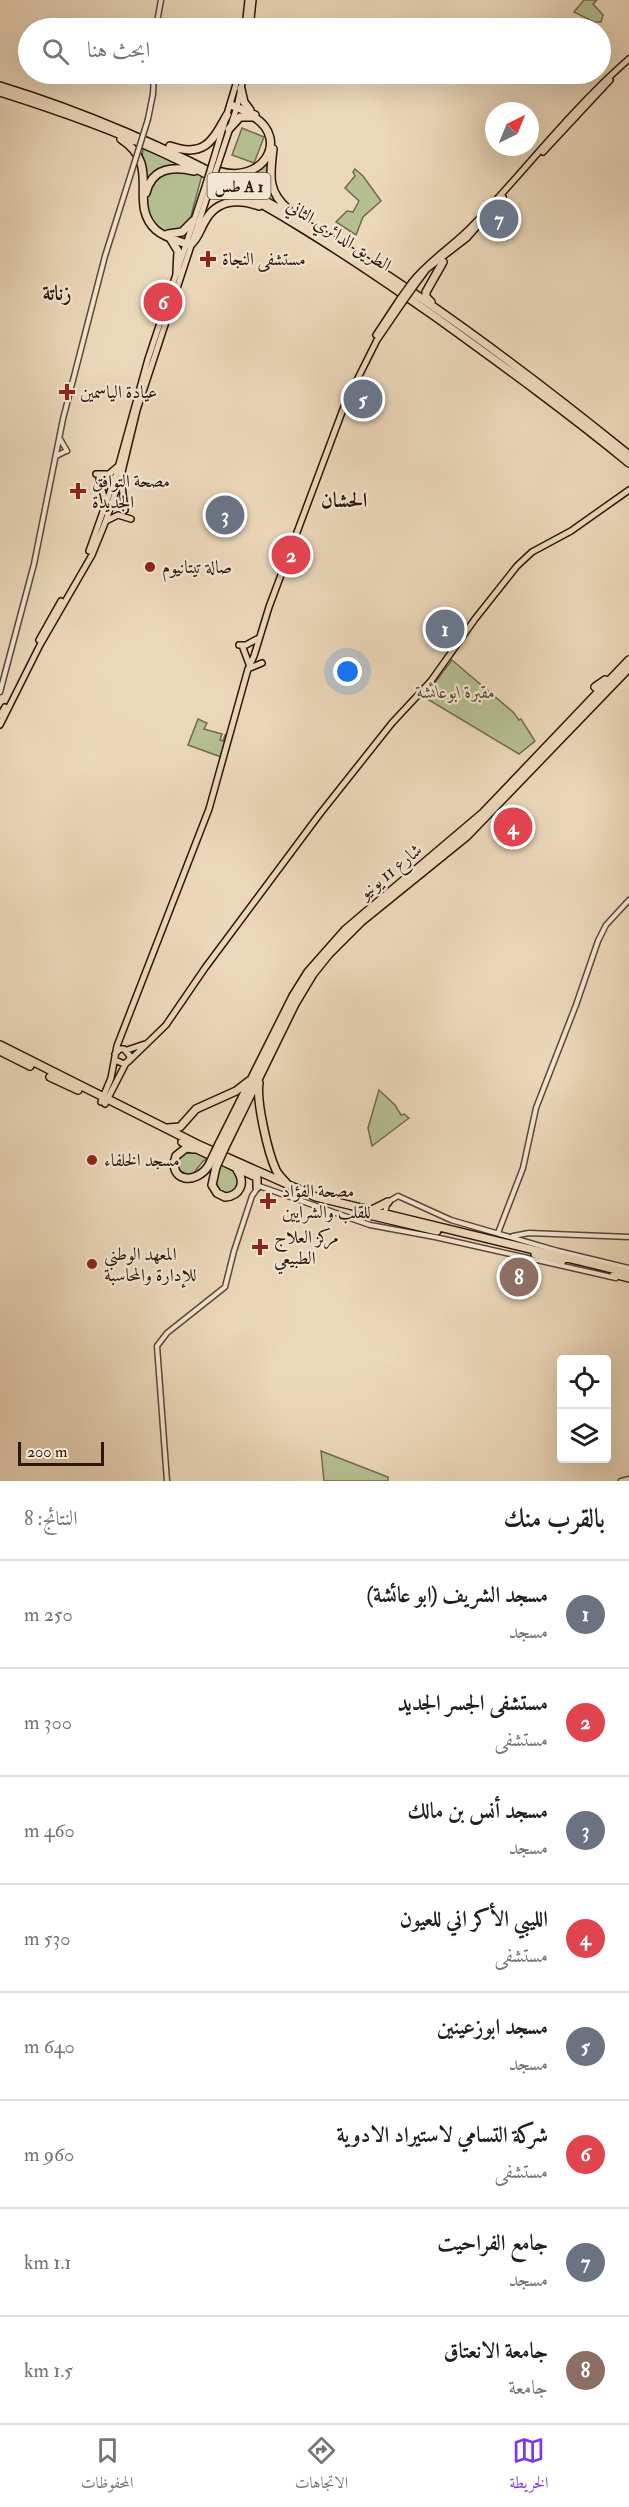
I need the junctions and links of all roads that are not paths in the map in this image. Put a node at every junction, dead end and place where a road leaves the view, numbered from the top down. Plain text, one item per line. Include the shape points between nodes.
1 (161, 0) edge
2 (248, 0) edge
3 (253, 0) edge
4 (158, 18) edge
5 (246, 18) edge
6 (251, 18) edge
7 (629, 61) edge
8 (611, 79) edge
9 (154, 84) edge
10 (235, 84) edge
11 (242, 84) edge
12 (606, 84) edge
13 (0, 86) edge
14 (241, 89) junction
15 (0, 92) edge
16 (234, 106) junction
17 (252, 112) junction
18 (227, 115) junction
19 (107, 129) junction
20 (229, 129) junction
21 (153, 143) junction
22 (193, 161) junction
23 (215, 163) junction
24 (211, 177) junction
25 (209, 185) junction
26 (294, 219) junction
27 (193, 221) junction
28 (170, 238) junction
29 (188, 244) junction
30 (443, 262) dead end
31 (177, 272) junction
32 (458, 325) junction
33 (59, 437) junction
34 (627, 453) edge
35 (56, 457) junction
36 (629, 463) edge
37 (118, 466) junction
38 (121, 476) junction
39 (629, 490) edge
40 (106, 507) junction
41 (125, 510) dead end
42 (131, 519) dead end
43 (105, 523) junction
44 (282, 569) junction
45 (257, 639) junction
46 (252, 658) junction
47 (629, 660) edge
48 (262, 663) dead end
49 (27, 666) junction
50 (249, 667) junction
51 (629, 668) edge
52 (617, 672) junction
53 (595, 687) dead end
54 (0, 692) edge
55 (0, 716) edge
56 (0, 725) edge
57 (434, 855) junction
58 (414, 865) dead end
59 (404, 882) junction
60 (629, 900) edge
61 (336, 932) dead end
62 (325, 951) junction
63 (125, 1027) junction
64 (156, 1036) junction
65 (0, 1045) edge
66 (127, 1050) junction
67 (0, 1051) edge
68 (115, 1057) junction
69 (127, 1063) junction
70 (259, 1072) junction
71 (104, 1101) junction
72 (163, 1127) junction
73 (196, 1149) junction
74 (212, 1166) junction
75 (236, 1168) junction
76 (257, 1178) junction
77 (257, 1187) junction
78 (290, 1187) junction
79 (389, 1201) junction
80 (370, 1211) junction
81 (389, 1217) junction
82 (498, 1233) junction
83 (513, 1237) junction
84 (629, 1237) edge
85 (629, 1268) edge
86 (588, 1269) junction
87 (629, 1273) edge
88 (629, 1279) edge
89 (629, 1479) edge
90 (167, 1481) edge
91 (621, 1481) edge

1 - 4 street
2 - 5 main road
3 - 6 main road
7 - 8 main road, bridge
9 - 33 street, bridge via 148,119 105,256
10 - 16 main road
11 - 14 main road
12 - 44 main road, bridge via 467,238 427,269 401,301 351,391
13 - 21 highway, الطريق الدائري الثاني / طس A 1 via 83,113
14 - 16 main road
14 - 17 highway
15 - 19 highway, الطريق الدائري الثاني / طس A 1
16 - 17 highway
16 - 18 main road
16 - 20 main road
17 - 26 highway via 265,122 273,140 269,176 272,191
18 - 21 highway via 213,140 199,149
18 - 23 main road
19 - 24 highway, الطريق الدائري الثاني / طس A 1
19 - 28 highway via 139,155 147,215 157,230
20 - 22 highway via 240,117 250,115 267,130 270,146 256,169 234,175
20 - 23 main road
21 - 22 highway, الطريق الدائري الثاني / طس A 1
22 - 26 highway, الطريق الدائري الثاني / طس A 1
23 - 25 main road, bridge
24 - 26 highway, الطريق الدائري الثاني / طس A 1
24 - 27 highway via 169,168 148,184 147,207 161,231 178,234
25 - 27 main road
25 - 29 main road
26 - 29 highway via 245,202 226,203 211,211 195,241
26 - 32 highway, الطريق الدائري الثاني / طس A 1 via 365,260
26 - 36 highway, الطريق الدائري الثاني / طس A 1 via 484,352
27 - 29 main road
28 - 29 highway
28 - 31 highway via 178,251
29 - 31 main road
29 - 38 main road
30 - 32 highway via 425,295
31 - 37 main road via 132,409
32 - 34 highway, الطريق الدائري الثاني / طس A 1
33 - 35 street
33 - 35 street via 66,452
35 - 54 street via 34,564
37 - 40 main road
37 - 40 main road via 110,474 97,476
38 - 41 main road
38 - 43 main road
39 - 64 main road via 571,531 532,552 517,566 430,681 319,815
40 - 49 main road via 88,554
42 - 43 main road via 118,515
43 - 49 main road via 92,555
44 - 45 main road
44 - 46 main road
45 - 46 main road
45 - 50 main road via 241,647
46 - 50 main road
47 - 52 highway, شارع 11 يونيو
48 - 50 main road
49 - 55 main road
49 - 56 main road
50 - 63 main road via 209,809
51 - 59 highway, شارع 11 يونيو via 467,836
52 - 53 highway
52 - 57 highway, شارع 11 يونيو via 483,813
57 - 58 highway
57 - 59 highway, شارع 11 يونيو
59 - 62 highway, شارع 11 يونيو via 360,915
59 - 70 highway, شارع 11 يونيو via 313,974
60 - 82 street via 606,925 598,941 536,1108 523,1168
61 - 62 highway
62 - 70 highway, شارع 11 يونيو via 293,996
63 - 66 main road via 123,1040
63 - 68 main road
64 - 66 main road via 142,1047
64 - 69 main road
65 - 71 highway
66 - 68 main road via 120,1049
66 - 69 main road
67 - 71 highway
68 - 69 main road via 120,1064
68 - 71 main road
69 - 71 main road
70 - 72 highway via 236,1091 196,1109 180,1127
70 - 74 highway, شارع 11 يونيو, bridge
70 - 78 highway via 258,1101 270,1152 278,1173
71 - 72 highway
71 - 73 highway
72 - 78 highway
73 - 74 highway via 186,1148 176,1155 174,1166 178,1174 194,1179
73 - 75 highway
74 - 75 highway via 212,1185 225,1197 235,1195 242,1186
75 - 76 highway
76 - 77 highway
76 - 81 highway via 315,1201
77 - 86 street via 370,1225
77 - 90 street via 225,1287 158,1342
78 - 80 highway
79 - 80 highway
79 - 81 street
79 - 81 street
79 - 82 street via 399,1196 452,1220
80 - 81 highway
81 - 86 highway
81 - 87 highway
82 - 83 street
83 - 84 street via 529,1233
83 - 85 street
86 - 88 highway
89 - 91 street

